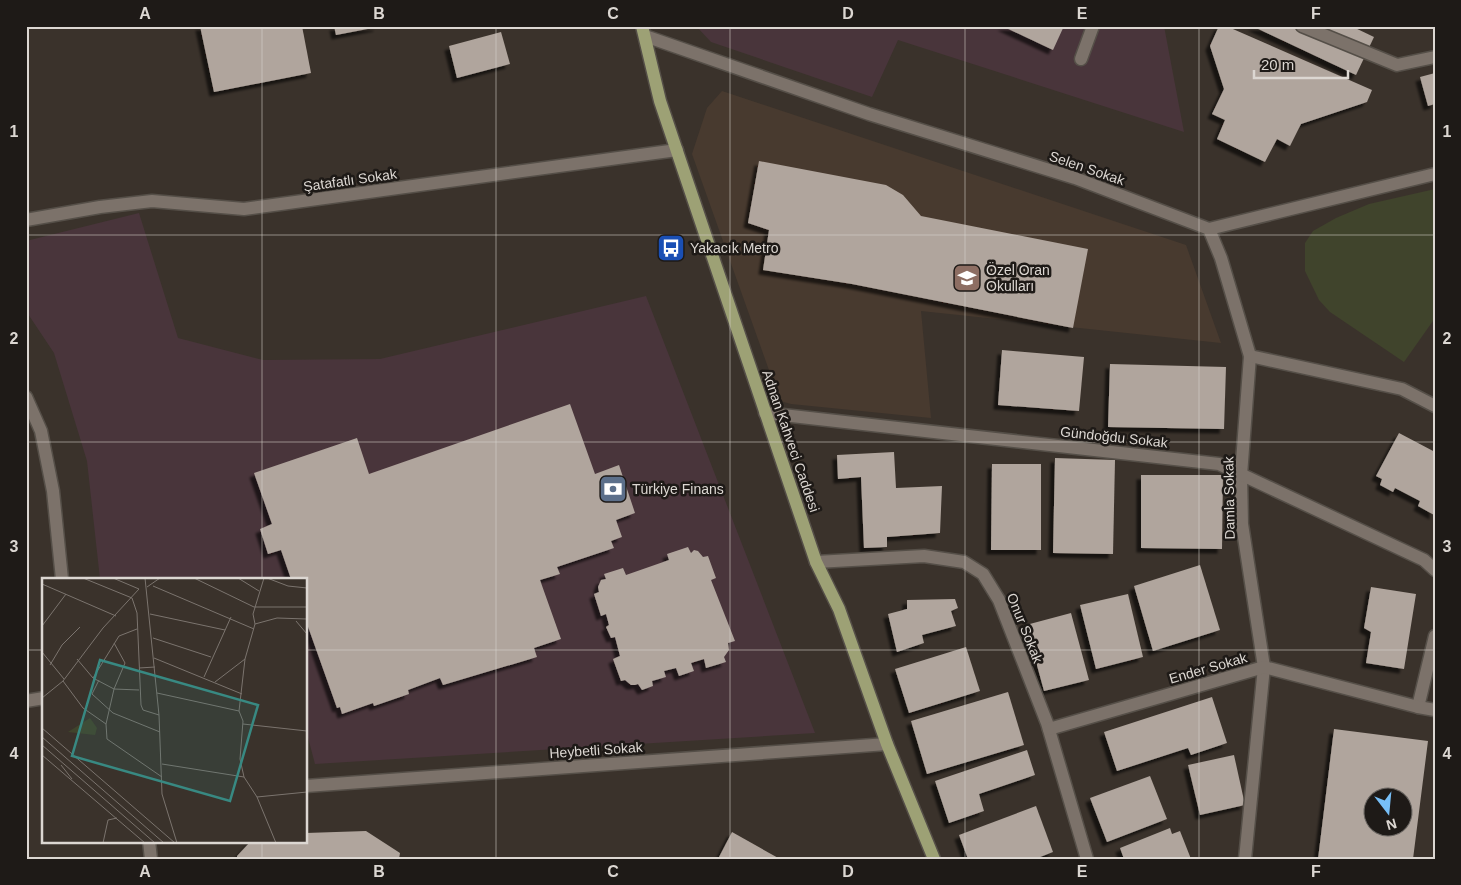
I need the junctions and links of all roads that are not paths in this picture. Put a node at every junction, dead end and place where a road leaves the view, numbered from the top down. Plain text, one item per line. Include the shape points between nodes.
1 (1093, 26) edge
2 (1302, 26) edge
3 (643, 31) edge
4 (1435, 57) edge
5 (1081, 59) dead end
6 (677, 150) junction
7 (1435, 174) edge
8 (26, 220) edge
9 (1209, 229) junction
10 (1250, 356) junction
11 (26, 396) edge
12 (1435, 406) edge
13 (765, 414) junction
14 (1241, 475) junction
15 (816, 562) junction
16 (1435, 570) edge
17 (62, 578) edge
18 (1435, 636) edge
19 (1264, 667) junction
20 (42, 698) edge
21 (26, 701) edge
22 (1418, 708) junction
23 (1435, 710) edge
24 (1049, 728) junction
25 (887, 744) junction
26 (308, 786) edge
27 (149, 842) edge
28 (151, 859) edge
29 (934, 859) edge
30 (1087, 859) edge
31 (1245, 859) edge

1 - 5 street
2 - 4 street via 1396,65
3 - 6 main road, Adnan Kahveci Caddesi via 660,101
3 - 9 street, Selen Sokak via 868,114 1075,178
6 - 8 street, Şatafatlı Sokak via 244,209 152,201
6 - 13 main road, Adnan Kahveci Caddesi
7 - 9 street
9 - 10 street
10 - 12 street via 1402,389
10 - 14 street, Damla Sokak
11 - 17 street via 41,431 53,491
13 - 14 street, Gündoğdu Sokak via 1219,464
13 - 15 main road, Adnan Kahveci Caddesi
14 - 16 street, Gündoğdu Sokak via 1424,560
14 - 19 street, Damla Sokak via 1242,524
15 - 24 street, Onur Sokak via 924,556 964,562 983,574 999,600
15 - 25 main road, Adnan Kahveci Caddesi via 839,609
18 - 22 street
19 - 22 street, Ender Sokak
19 - 24 street, Ender Sokak
19 - 31 street, Damla Sokak
20 - 21 street
22 - 23 street, Ender Sokak
24 - 30 street, Onur Sokak
25 - 26 street, Heybetli Sokak
25 - 29 main road, Adnan Kahveci Caddesi
27 - 28 street

